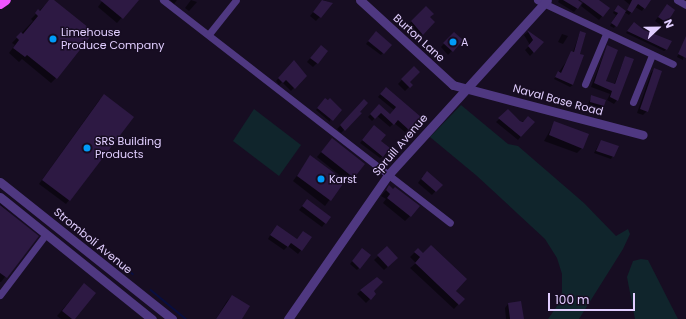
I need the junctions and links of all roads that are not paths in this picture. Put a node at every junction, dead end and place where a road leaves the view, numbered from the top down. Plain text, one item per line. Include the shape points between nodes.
1 (6, 0) edge
2 (164, 0) edge
3 (236, 0) edge
4 (360, 0) edge
5 (677, 0) edge
6 (543, 1) edge
7 (0, 4) edge
8 (686, 5) edge
9 (209, 34) junction
10 (606, 34) junction
11 (652, 55) junction
12 (673, 64) dead end
13 (585, 84) dead end
14 (466, 88) junction
15 (633, 102) dead end
16 (643, 135) dead end
17 (388, 175) junction
18 (0, 182) edge
19 (0, 197) edge
20 (450, 223) dead end
21 (46, 234) junction
22 (0, 295) edge
23 (152, 319) edge
24 (172, 319) edge
25 (288, 319) edge

1 - 7 main road
2 - 9 street
3 - 9 street
4 - 14 street, Burton Lane via 453,84
5 - 8 street
6 - 10 street
6 - 14 street, Spruill Avenue
9 - 17 street
10 - 11 street
10 - 13 street
11 - 12 street
11 - 15 street
14 - 16 street, Naval Base Road
14 - 17 street, Spruill Avenue
17 - 20 street
17 - 25 street, Spruill Avenue
18 - 24 street, Stromboli Avenue
19 - 21 street
21 - 22 street
21 - 23 street

